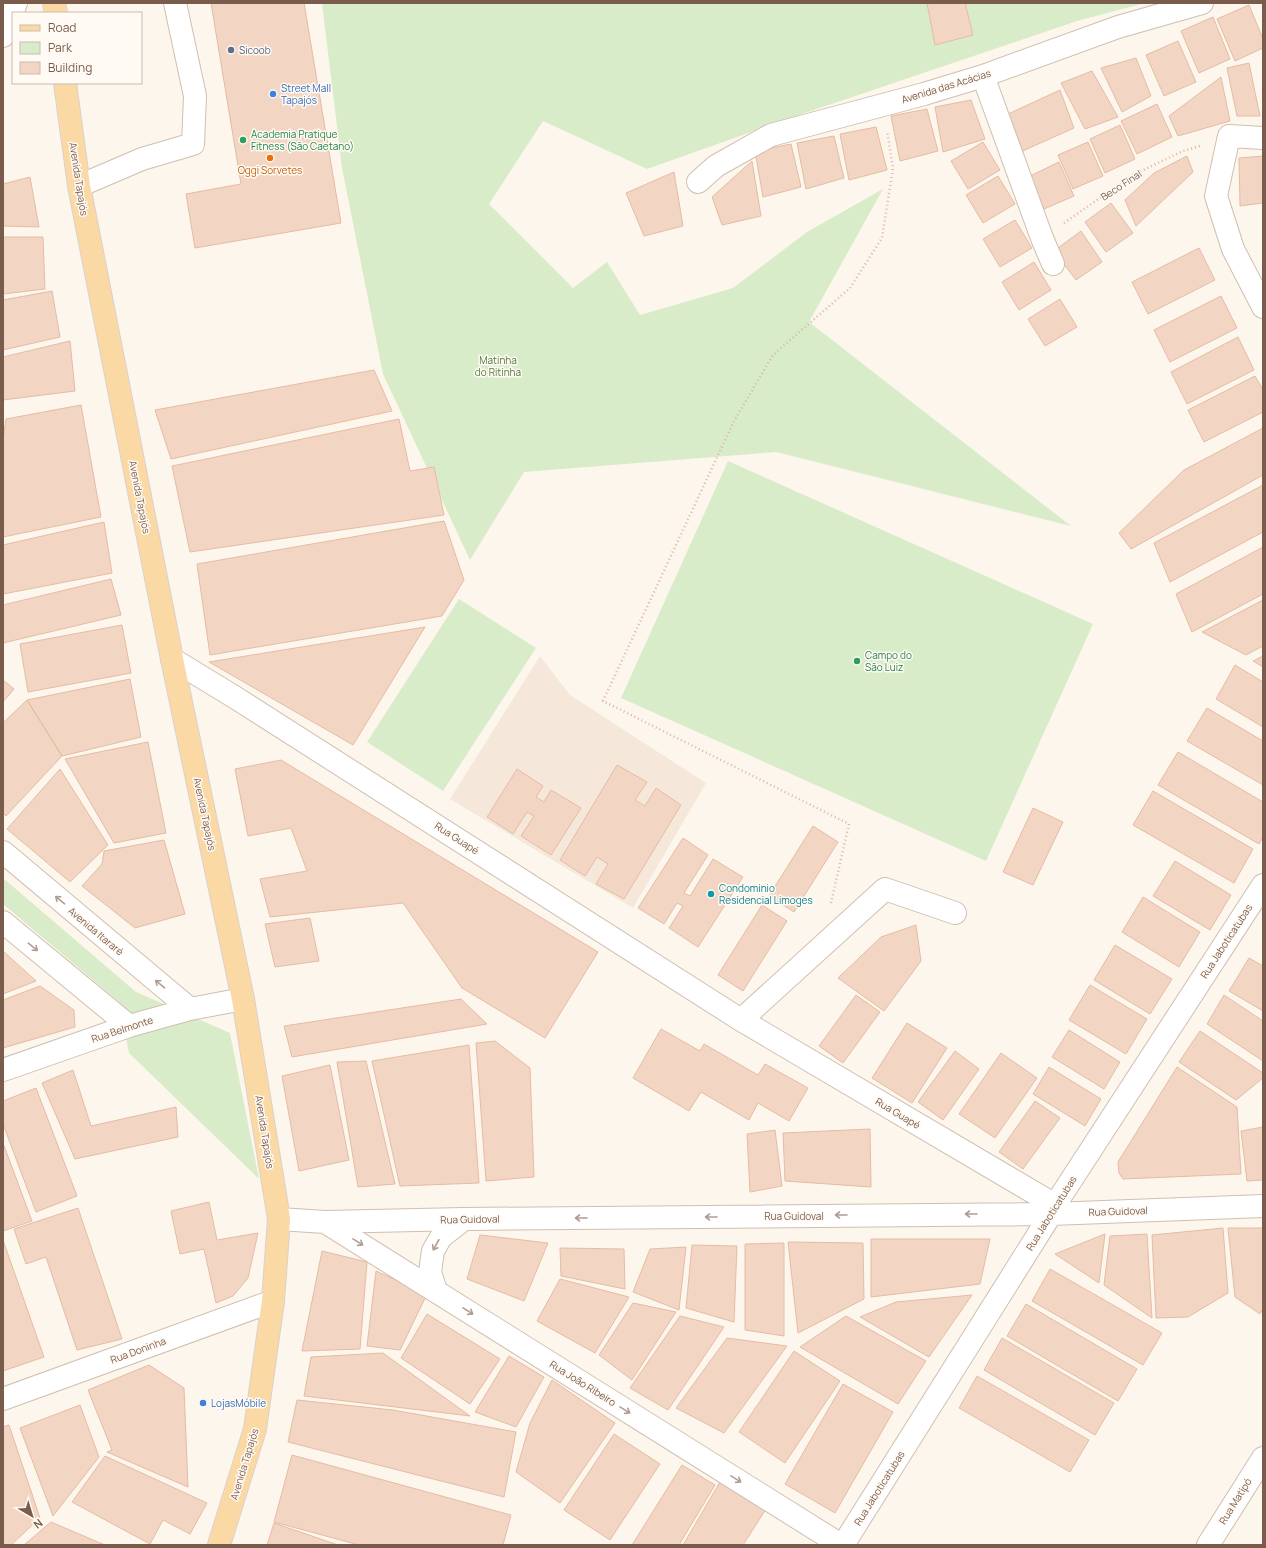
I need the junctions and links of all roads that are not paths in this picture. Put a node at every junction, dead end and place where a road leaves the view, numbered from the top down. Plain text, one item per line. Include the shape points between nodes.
1 (175, 3) edge
2 (1202, 3) edge
3 (12, 13) edge
4 (3, 36) edge
5 (983, 76) junction
6 (65, 84) edge
7 (1263, 138) edge
8 (698, 182) dead end
9 (79, 186) junction
10 (1053, 264) dead end
11 (1263, 306) edge
12 (172, 659) junction
13 (3, 852) edge
14 (1263, 885) edge
15 (955, 913) dead end
16 (3, 922) edge
17 (244, 999) junction
18 (190, 1009) junction
19 (741, 1020) junction
20 (129, 1026) junction
21 (3, 1070) edge
22 (1263, 1206) edge
23 (1053, 1209) junction
24 (279, 1219) junction
25 (464, 1219) junction
26 (325, 1222) junction
27 (436, 1291) junction
28 (273, 1301) junction
29 (3, 1400) edge
30 (1263, 1459) edge
31 (219, 1545) edge
32 (842, 1545) edge
33 (1208, 1545) edge

1 - 9 street via 195,96 193,144 142,159
2 - 5 street, Avenida das Acácias via 1118,27
3 - 4 street
5 - 8 street, Avenida das Acácias via 771,135 716,166
5 - 10 street
6 - 9 main road, Avenida Tapajós
7 - 11 street via 1229,136 1216,196 1232,249
9 - 12 main road, Avenida Tapajós
12 - 17 main road, Avenida Tapajós
12 - 19 street, Rua Guapé
18 -> 13 street, Avenida Itararé
14 - 23 street, Rua Jaboticatubas
15 - 19 street via 885,889
16 -> 20 street
17 - 18 street, Rua Belmonte
17 - 24 main road, Avenida Tapajós
18 - 20 street, Rua Belmonte
19 - 23 street, Rua Guapé
20 - 21 street, Rua Belmonte
22 - 23 street, Rua Guidoval
23 -> 25 street, Rua Guidoval
23 - 32 street, Rua Jaboticatubas
24 - 26 street, Rua Guidoval
24 - 28 main road, Avenida Tapajós
25 - 26 street, Rua Guidoval
25 -> 27 street via 441,1237 433,1251 430,1272
26 -> 27 street, Rua João Ribeiro
27 -> 32 street, Rua João Ribeiro
28 - 29 street, Rua Doninha
28 - 31 main road, Avenida Tapajós via 255,1429
30 - 33 street, Rua Matipó

